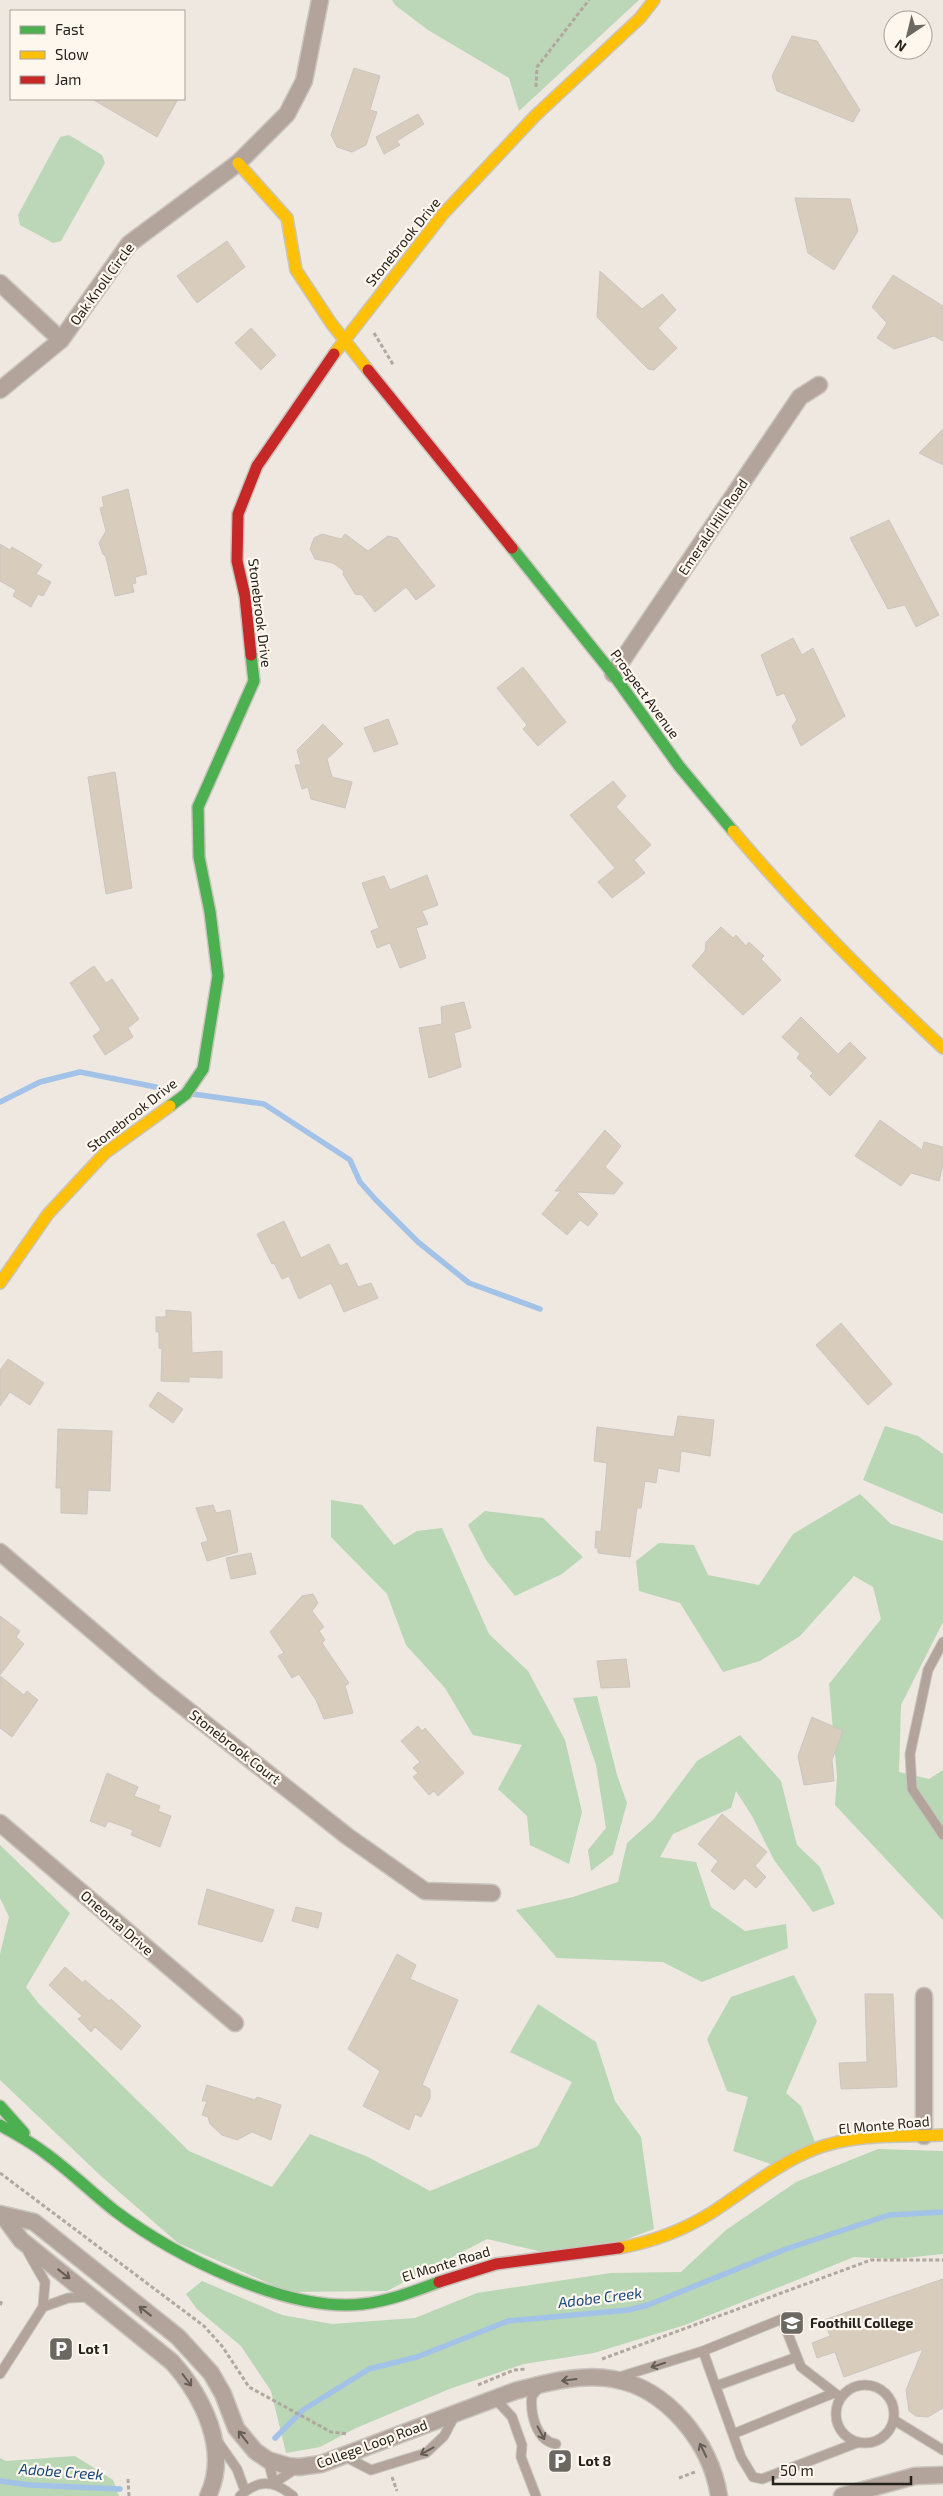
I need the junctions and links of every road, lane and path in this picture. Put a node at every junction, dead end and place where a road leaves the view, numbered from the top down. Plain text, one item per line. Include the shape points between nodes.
1 (320, 0) edge
2 (589, 0) edge
3 (654, 0) edge
4 (535, 116) junction
5 (238, 163) junction
6 (0, 283) edge
7 (61, 340) junction
8 (343, 340) junction
9 (819, 385) dead end
10 (0, 390) edge
11 (613, 674) junction
12 (943, 1048) edge
13 (0, 1283) edge
14 (0, 1552) edge
15 (943, 1642) edge
16 (0, 1823) edge
17 (943, 1835) edge
18 (492, 1893) dead end
19 (924, 1996) dead end
20 (235, 2023) dead end
21 (0, 2106) edge
22 (0, 2125) edge
23 (943, 2135) edge
24 (924, 2136) junction
25 (35, 2146) junction
26 (0, 2173) edge
27 (2, 2215) edge
28 (20, 2240) junction
29 (943, 2260) edge
30 (92, 2296) junction
31 (43, 2307) junction
32 (703, 2352) junction
33 (797, 2357) junction
34 (596, 2360) dead end
35 (532, 2368) dead end
36 (0, 2374) edge
37 (613, 2379) junction
38 (542, 2384) junction
39 (716, 2386) junction
40 (470, 2388) dead end
41 (837, 2395) junction
42 (492, 2399) junction
43 (456, 2413) junction
44 (894, 2420) junction
45 (351, 2433) dead end
46 (733, 2434) junction
47 (212, 2435) junction
48 (859, 2442) junction
49 (556, 2444) dead end
50 (943, 2450) edge
51 (344, 2456) junction
52 (268, 2460) junction
53 (299, 2467) junction
54 (943, 2475) edge
55 (128, 2479) dead end
56 (274, 2483) junction
57 (242, 2494) edge
58 (719, 2494) edge
59 (129, 2496) edge
60 (208, 2496) edge
61 (293, 2496) edge
62 (536, 2496) edge
63 (842, 2496) edge

1 - 5 street, Oak Knoll Circle via 304,81 287,114
2 - 4 path via 537,67
3 - 4 street, Stonebrook Drive via 640,18
4 - 8 street, Stonebrook Drive via 444,214
5 - 7 street, Oak Knoll Circle via 129,244
5 - 8 street via 287,218 296,270
6 - 7 street, Oak Knoll Circle
7 - 10 street
8 - 11 street, Prospect Avenue
8 - 13 street, Stonebrook Drive via 257,466 238,514 238,561 254,681 198,807 199,857 218,976 203,1069 186,1094 105,1153 48,1214
9 - 11 street, Emerald Hill Road via 800,398
11 - 12 street, Prospect Avenue via 679,766 777,883 880,989
14 - 18 street, Stonebrook Court via 156,1685 347,1836 425,1891
15 - 17 lane via 928,1670 910,1754 912,1789
16 - 20 street, Oneonta Drive
19 - 24 street
21 - 25 street, El Monte Road
22 - 25 street, El Monte Road
23 - 24 street, El Monte Road
24 - 25 street, El Monte Road via 844,2141 817,2148 766,2175 696,2223 641,2244 497,2263 385,2300 361,2304 336,2304 273,2292 208,2267 178,2252 118,2212
26 - 45 path via 204,2326 250,2387 331,2432
27 - 28 street, College Loop Road
52 -> 27 street, College Loop Road via 243,2439 211,2373 178,2337 34,2222
28 -> 30 street, College Loop Road
28 - 31 lane via 43,2275 46,2289
29 - 34 path via 871,2260
30 - 31 lane via 68,2298
30 -> 47 street, College Loop Road via 172,2362 186,2378 196,2393
31 - 36 lane
32 - 33 lane via 782,2319
32 -> 37 lane
32 - 39 lane
33 - 39 lane
33 - 41 lane via 801,2367
35 - 40 path via 514,2370
37 -> 38 street, College Loop Road via 577,2379
58 -> 37 street, College Loop Road via 700,2444 684,2422 646,2391
38 - 42 street, College Loop Road
38 -> 49 lane via 532,2396 533,2416 542,2437 547,2443
39 - 46 lane
41 - 44 lane via 856,2386 876,2387 891,2400
41 - 46 lane
41 - 48 lane via 838,2425 843,2433
42 - 43 street, College Loop Road
42 - 62 lane via 512,2417
43 - 51 street, College Loop Road
43 -> 51 lane via 444,2436 426,2453 372,2470
44 - 48 lane via 877,2440
44 - 50 lane
46 - 48 lane via 753,2477 762,2479
47 - 57 lane via 237,2469
47 - 60 street, College Loop Road via 215,2470
51 - 53 street, College Loop Road
52 - 53 street, College Loop Road
52 - 56 lane
53 - 56 lane
54 - 63 street via 915,2476
55 - 59 path
56 - 57 lane via 258,2484
56 - 61 lane

